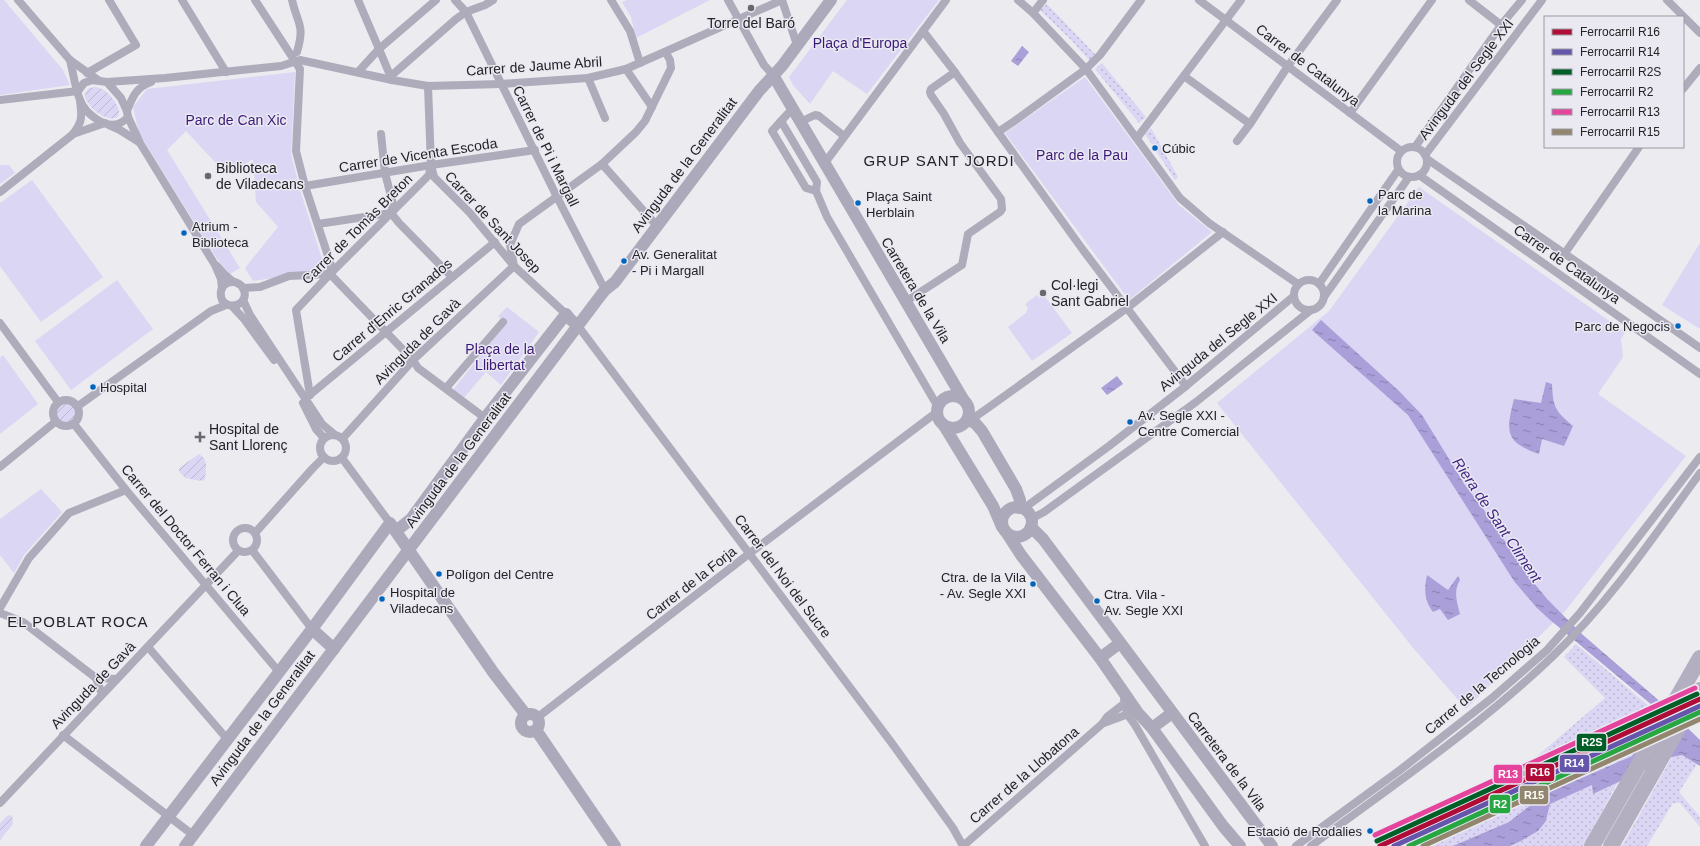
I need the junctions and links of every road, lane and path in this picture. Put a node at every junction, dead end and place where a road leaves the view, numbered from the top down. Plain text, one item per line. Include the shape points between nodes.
1 (18, 0) edge
2 (110, 0) edge
3 (182, 0) edge
4 (255, 0) edge
5 (292, 0) edge
6 (358, 0) edge
7 (436, 0) edge
8 (455, 0) edge
9 (493, 0) edge
10 (611, 0) edge
11 (728, 0) edge
12 (782, 0) edge
13 (831, 0) edge
14 (946, 0) edge
15 (1018, 0) edge
16 (1043, 0) edge
17 (1141, 0) edge
18 (1199, 0) edge
19 (1241, 0) edge
20 (1337, 0) edge
21 (1432, 0) edge
22 (1469, 0) edge
23 (1522, 0) edge
24 (1542, 0) edge
25 (1667, 0) edge
26 (466, 12) junction
27 (1033, 13) junction
28 (1683, 16) edge
29 (1684, 17) edge
30 (738, 19) junction
31 (1226, 20) junction
32 (1502, 25) junction
33 (923, 31) junction
34 (1700, 33) edge
35 (797, 45) junction
36 (379, 49) junction
37 (666, 53) junction
38 (296, 56) junction
39 (70, 60) junction
40 (640, 63) junction
41 (1288, 66) junction
42 (1086, 68) junction
43 (1700, 68) edge
44 (626, 69) junction
45 (226, 72) junction
46 (358, 72) junction
47 (955, 72) junction
48 (87, 73) junction
49 (773, 75) junction
50 (1184, 76) junction
51 (165, 78) junction
52 (392, 78) junction
53 (588, 78) junction
54 (98, 80) junction
55 (106, 82) junction
56 (501, 84) junction
57 (428, 86) junction
58 (1684, 88) edge
59 (78, 91) junction
60 (0, 100) edge
61 (80, 101) junction
62 (652, 107) junction
63 (793, 108) junction
64 (1350, 113) junction
65 (127, 114) junction
66 (605, 118) dead end
67 (781, 121) junction
68 (800, 122) junction
69 (105, 123) junction
70 (1250, 124) junction
71 (998, 132) junction
72 (381, 134) dead end
73 (72, 135) junction
74 (844, 136) junction
75 (1137, 138) junction
76 (1237, 141) dead end
77 (140, 143) junction
78 (1415, 147) junction
79 (1638, 148) edge
80 (535, 150) junction
81 (1401, 151) junction
82 (1426, 157) junction
83 (602, 164) junction
84 (824, 164) junction
85 (431, 165) junction
86 (1398, 170) junction
87 (385, 173) junction
88 (1419, 175) junction
89 (1409, 177) junction
90 (306, 186) junction
91 (816, 191) junction
92 (0, 192) edge
93 (557, 197) junction
94 (391, 213) junction
95 (318, 224) junction
96 (657, 226) junction
97 (1223, 232) junction
98 (495, 242) junction
99 (1565, 253) junction
100 (216, 265) junction
101 (514, 266) junction
102 (330, 274) junction
103 (452, 278) junction
104 (235, 282) junction
105 (1298, 284) junction
106 (1319, 284) junction
107 (243, 288) junction
108 (605, 290) junction
109 (221, 292) junction
110 (1294, 296) junction
111 (1324, 298) junction
112 (243, 300) junction
113 (905, 302) junction
114 (229, 305) junction
115 (1127, 308) junction
116 (1311, 310) junction
117 (211, 311) junction
118 (566, 314) junction
119 (502, 322) dead end
120 (0, 323) edge
121 (578, 326) junction
122 (386, 333) junction
123 (1700, 348) edge
124 (413, 360) junction
125 (1700, 374) edge
126 (949, 376) junction
127 (1186, 386) junction
128 (446, 388) junction
129 (308, 396) junction
130 (947, 397) junction
131 (963, 399) junction
132 (58, 402) junction
133 (78, 406) junction
134 (938, 409) junction
135 (485, 418) junction
136 (968, 419) junction
137 (55, 422) junction
138 (74, 424) junction
139 (943, 424) junction
140 (334, 434) junction
141 (324, 438) junction
142 (343, 438) junction
143 (324, 457) junction
144 (1700, 457) edge
145 (342, 458) junction
146 (0, 467) edge
147 (1700, 472) edge
148 (126, 490) junction
149 (1021, 508) junction
150 (1031, 523) junction
151 (393, 527) junction
152 (1005, 531) junction
153 (255, 533) junction
154 (252, 550) junction
155 (408, 550) junction
156 (238, 551) junction
157 (750, 553) junction
158 (207, 584) junction
159 (0, 608) edge
160 (0, 613) edge
161 (312, 629) junction
162 (1120, 643) junction
163 (148, 647) junction
164 (334, 649) junction
165 (1100, 658) junction
166 (1700, 658) edge
167 (279, 672) junction
168 (96, 678) junction
169 (116, 679) junction
170 (1700, 690) edge
171 (102, 694) junction
172 (1124, 697) junction
173 (1132, 713) junction
174 (1172, 713) junction
175 (526, 715) junction
176 (538, 717) junction
177 (1102, 724) junction
178 (1152, 728) junction
179 (536, 730) junction
180 (63, 735) junction
181 (228, 740) junction
182 (0, 804) edge
183 (168, 816) junction
184 (193, 835) junction
185 (146, 846) edge
186 (185, 846) edge
187 (615, 846) edge
188 (963, 846) edge
189 (1205, 846) edge
190 (1240, 846) edge
191 (1272, 846) edge
192 (1296, 846) edge
193 (1311, 846) edge
194 (1592, 846) edge
195 (1611, 846) edge

1 - 39 street
2 - 48 street via 136,45
3 - 45 street
4 - 38 street via 289,54
5 - 38 street via 301,26
6 - 36 street
7 - 36 street
8 - 26 street, Carrer de Pi i Margall
9 - 26 street
10 - 40 street via 630,30
11 - 30 street
12 - 30 street, Carrer de Jaume Abril
12 - 35 street
13 - 35 street, Avinguda de la Generalitat
14 - 33 street
15 - 27 street
16 - 27 street
17 - 42 street via 1100,55
18 - 31 street, Carrer de Catalunya
19 - 31 street
20 - 41 street
21 - 64 street
22 - 32 street
23 - 32 street, Avinguda del Segle XXI
24 - 82 street, Avinguda del Segle XXI
25 - 28 street
26 - 52 street
26 - 56 street, Carrer de Pi i Margall
27 - 42 street
29 - 34 street
30 - 37 street, Carrer de Jaume Abril
30 - 49 street via 764,65
31 - 41 street, Carrer de Catalunya
31 - 50 street
32 - 78 street, Avinguda del Segle XXI
33 - 47 street
33 - 74 street
35 - 49 street, Avinguda de la Generalitat
36 - 46 street
36 - 52 street
37 - 40 street, Carrer de Jaume Abril
37 - 62 street via 671,68
38 - 45 street via 281,66
38 - 46 street via 300,60
38 - 90 street via 300,69 296,151
39 - 48 street
39 - 59 street
40 - 44 street, Carrer de Jaume Abril
41 - 64 street, Carrer de Catalunya
41 - 70 street
42 - 71 street
42 - 75 street
43 - 58 street
44 - 53 street, Carrer de Jaume Abril
44 - 62 street
45 - 51 street
46 - 52 street, Carrer de Jaume Abril
47 - 71 street
47 - 113 street via 931,89 931,95 960,143 1001,199 1002,209 968,234 962,265
48 - 54 street
49 - 63 street, Carretera de la Vila
49 - 96 street, Avinguda de la Generalitat
50 - 70 street
50 - 75 street
51 - 55 street
51 - 65 street via 142,85 136,92
52 - 57 street, Carrer de Jaume Abril
53 - 56 street, Carrer de Jaume Abril
53 - 66 street
54 - 55 street
54 - 59 street via 84,83
55 - 65 street via 121,98
56 - 57 street, Carrer de Jaume Abril
56 - 80 street, Carrer de Pi i Margall
57 - 85 street, Carrer de Sant Josep
59 - 60 street
59 - 61 street
61 - 69 street via 92,116
61 - 73 street via 81,121
62 - 83 street via 636,132
63 - 67 street
63 - 68 street, Carretera de la Vila
64 - 81 street, Carrer de Catalunya
65 - 69 street via 120,123
65 - 77 street
67 - 91 street via 817,182
67 - 91 street via 772,131 806,188
68 - 74 street via 815,115 819,116
68 - 84 street, Carretera de la Vila
69 - 73 street
69 - 77 street
70 - 76 street
71 - 115 street
72 - 87 street
73 - 92 street
74 - 84 street
75 - 97 street via 1180,198
77 - 100 street
78 - 81 street via 1409,146
78 - 82 street
79 - 99 street
80 - 85 street, Carrer de Vicenta Escoda
80 - 93 street, Carrer de Pi i Margall
81 - 86 street via 1396,160
82 - 88 street via 1426,167
82 - 99 street, Carrer de Catalunya
83 - 93 street
83 - 96 street
84 - 113 street, Carretera de la Vila
85 - 87 street, Carrer de Vicenta Escoda
85 - 94 street, Carrer de Tomàs Breton via 429,175
85 - 98 street, Carrer de Sant Josep via 434,177
86 - 89 street
86 - 106 street
87 - 90 street, Carrer de Vicenta Escoda
87 - 94 street via 393,204
88 - 89 street
88 - 125 street, Carrer de Catalunya
89 - 111 street
90 - 95 street
91 - 134 street via 827,217
93 - 101 street via 516,228 510,245
93 - 108 street, Carrer de Pi i Margall
94 - 95 street
94 - 102 street, Carrer de Tomàs Breton
94 - 103 street
95 - 102 street via 331,265
96 - 108 street, Avinguda de la Generalitat via 616,282
97 - 105 street
97 - 115 street
98 - 101 street, Carrer de Sant Josep
98 - 103 street, Carrer d'Enric Granados
99 - 123 street, Carrer de Catalunya
100 - 104 street
100 - 109 street via 221,279
101 - 118 street, Carrer de Sant Josep
101 - 124 street, Avinguda de Gavà
102 - 107 street via 289,276 260,288
102 - 122 street
102 - 129 street, Carrer de Tomàs Breton via 296,310
103 - 122 street, Carrer d'Enric Granados
104 - 107 street
104 - 109 street via 227,283
105 - 106 street via 1309,280
105 - 110 street
106 - 111 street via 1324,291
107 - 112 street
108 - 121 street, Avinguda de la Generalitat
109 - 114 street
109 - 117 street
110 - 116 street via 1300,306
110 - 127 street, Avinguda del Segle XXI
111 - 116 street via 1320,305
112 - 114 street via 238,305
112 - 129 street via 250,315
113 - 126 street, Carretera de la Vila
114 - 117 street
114 - 141 street via 244,319 269,352
115 - 127 street
115 - 136 street
116 - 150 street via 1196,402
117 - 133 street
118 - 121 street
118 - 135 street
119 - 128 street
120 - 132 street
121 - 155 street, Avinguda de la Generalitat
121 - 157 street, Carrer del Noi del Sucre
122 - 124 street
122 - 129 street, Carrer d'Enric Granados
124 - 128 street via 418,368
124 - 142 street, Avinguda de Gavà
126 - 130 street
126 - 131 street, Carretera de la Vila
127 - 149 street, Avinguda del Segle XXI via 1109,446
128 - 135 street
129 - 140 street via 322,424
130 - 131 street
130 - 134 street
131 - 136 street via 969,407
132 - 133 street via 69,400
132 - 137 street via 53,411
133 - 138 street via 79,417
134 - 139 street via 938,418
134 - 157 street, Carrer de la Forja
135 - 151 street via 411,519
136 - 139 street via 956,428
136 - 149 street via 975,423 986,438 1016,489
137 - 138 street via 64,427
137 - 146 street
138 - 148 street, Carrer del Doctor Ferran i Clua
139 - 152 street via 993,506
140 - 141 street
140 - 142 street
141 - 143 street via 320,446
142 - 145 street via 346,450
143 - 145 street via 331,461
143 - 153 street
144 - 192 street, Carrer de la Tecnologia via 1580,614 1547,650 1487,702 1400,770
145 - 151 street
147 - 193 street, Carrer de la Tecnologia via 1632,566 1554,655 1484,717
148 - 158 street, Carrer del Doctor Ferran i Clua
148 - 159 street via 69,513 29,558
149 - 150 street, Carretera de la Vila via 1028,513
149 - 152 street via 1010,509 1004,514 1001,523
150 - 152 street via 1027,533 1022,536 1015,537
150 - 162 street, Carretera de la Vila
151 - 155 street
151 - 161 street
152 - 165 street
153 - 154 street via 257,544
153 - 156 street via 246,528 236,531 232,541
154 - 156 street via 244,553
154 - 161 street
155 - 164 street, Avinguda de la Generalitat
155 - 175 street
156 - 158 street, Avinguda de Gavà
157 - 176 street, Carrer de la Forja
157 - 188 street, Carrer del Noi del Sucre via 891,742 953,828
158 - 163 street, Avinguda de Gavà
158 - 167 street, Carrer del Doctor Ferran i Clua
160 - 168 street via 23,622
161 - 164 street
161 - 167 street
162 - 165 street
162 - 174 street, Carretera de la Vila
163 - 169 street, Avinguda de Gavà
163 - 181 street
164 - 184 street, Avinguda de la Generalitat
165 - 172 street
166 - 194 highway
167 - 181 street
168 - 169 street
168 - 171 street
169 - 171 street, Avinguda de Gavà
170 - 195 highway
171 - 180 street, Avinguda de Gavà
172 - 173 street
172 - 177 street, Carrer de la Llobatona
173 - 177 street, Carrer de la Llobatona
173 - 178 street
173 - 189 street via 1135,725
174 - 178 street, Carretera de la Vila
174 - 191 street, Carretera de la Vila
175 - 176 street via 534,714
175 - 179 street via 522,719 523,728 530,732
176 - 179 street via 539,725
177 - 188 street, Carrer de la Llobatona
178 - 190 street
179 - 187 street
180 - 182 street, Avinguda de Gavà
180 - 183 street
181 - 183 street
183 - 184 street
183 - 185 street
184 - 186 street, Avinguda de la Generalitat

